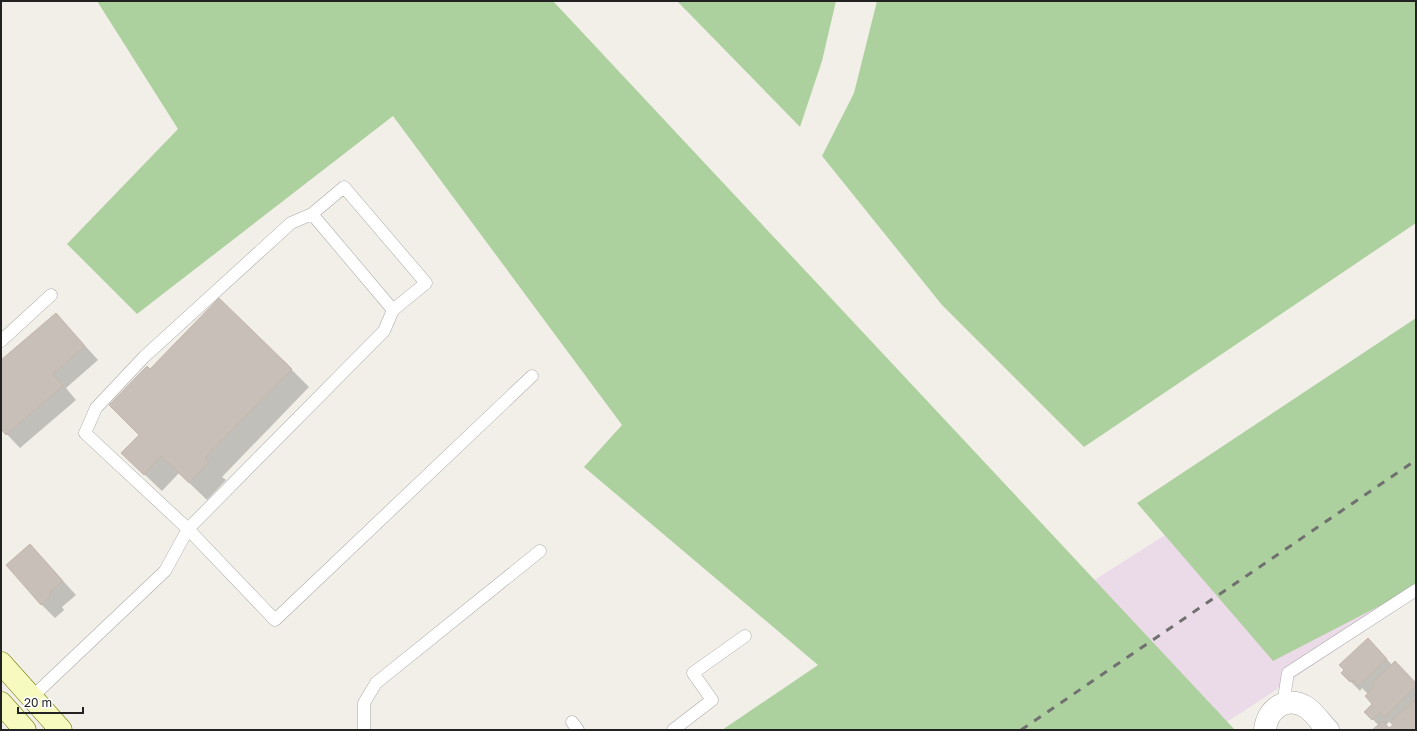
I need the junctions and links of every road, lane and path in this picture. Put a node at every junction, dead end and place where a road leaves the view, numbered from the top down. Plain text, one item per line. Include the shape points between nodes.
1 (312, 214) junction
2 (51, 295) dead end
3 (393, 310) junction
4 (1, 341) edge
5 (532, 376) dead end
6 (188, 529) junction
7 (540, 551) dead end
8 (1416, 590) edge
9 (745, 636) dead end
10 (1, 663) edge
11 (31, 698) junction
12 (1, 703) edge
13 (1283, 704) junction
14 (25, 730) edge
15 (60, 730) edge
16 (364, 730) edge
17 (673, 730) edge
18 (1265, 730) edge
19 (1328, 730) edge

1 - 3 lane
1 - 3 lane via 344,186 426,283
1 - 6 lane via 291,223 144,357 96,408 85,433
2 - 4 lane
3 - 6 lane via 384,331
5 - 6 lane via 275,620
6 - 11 lane via 165,572
7 - 16 lane via 376,683 364,703
8 - 13 lane via 1288,673
9 - 17 lane via 693,673 712,700
10 - 11 main road
11 - 15 main road
12 - 14 main road
13 - 18 street via 1270,714
13 - 19 street via 1300,704 1308,708

